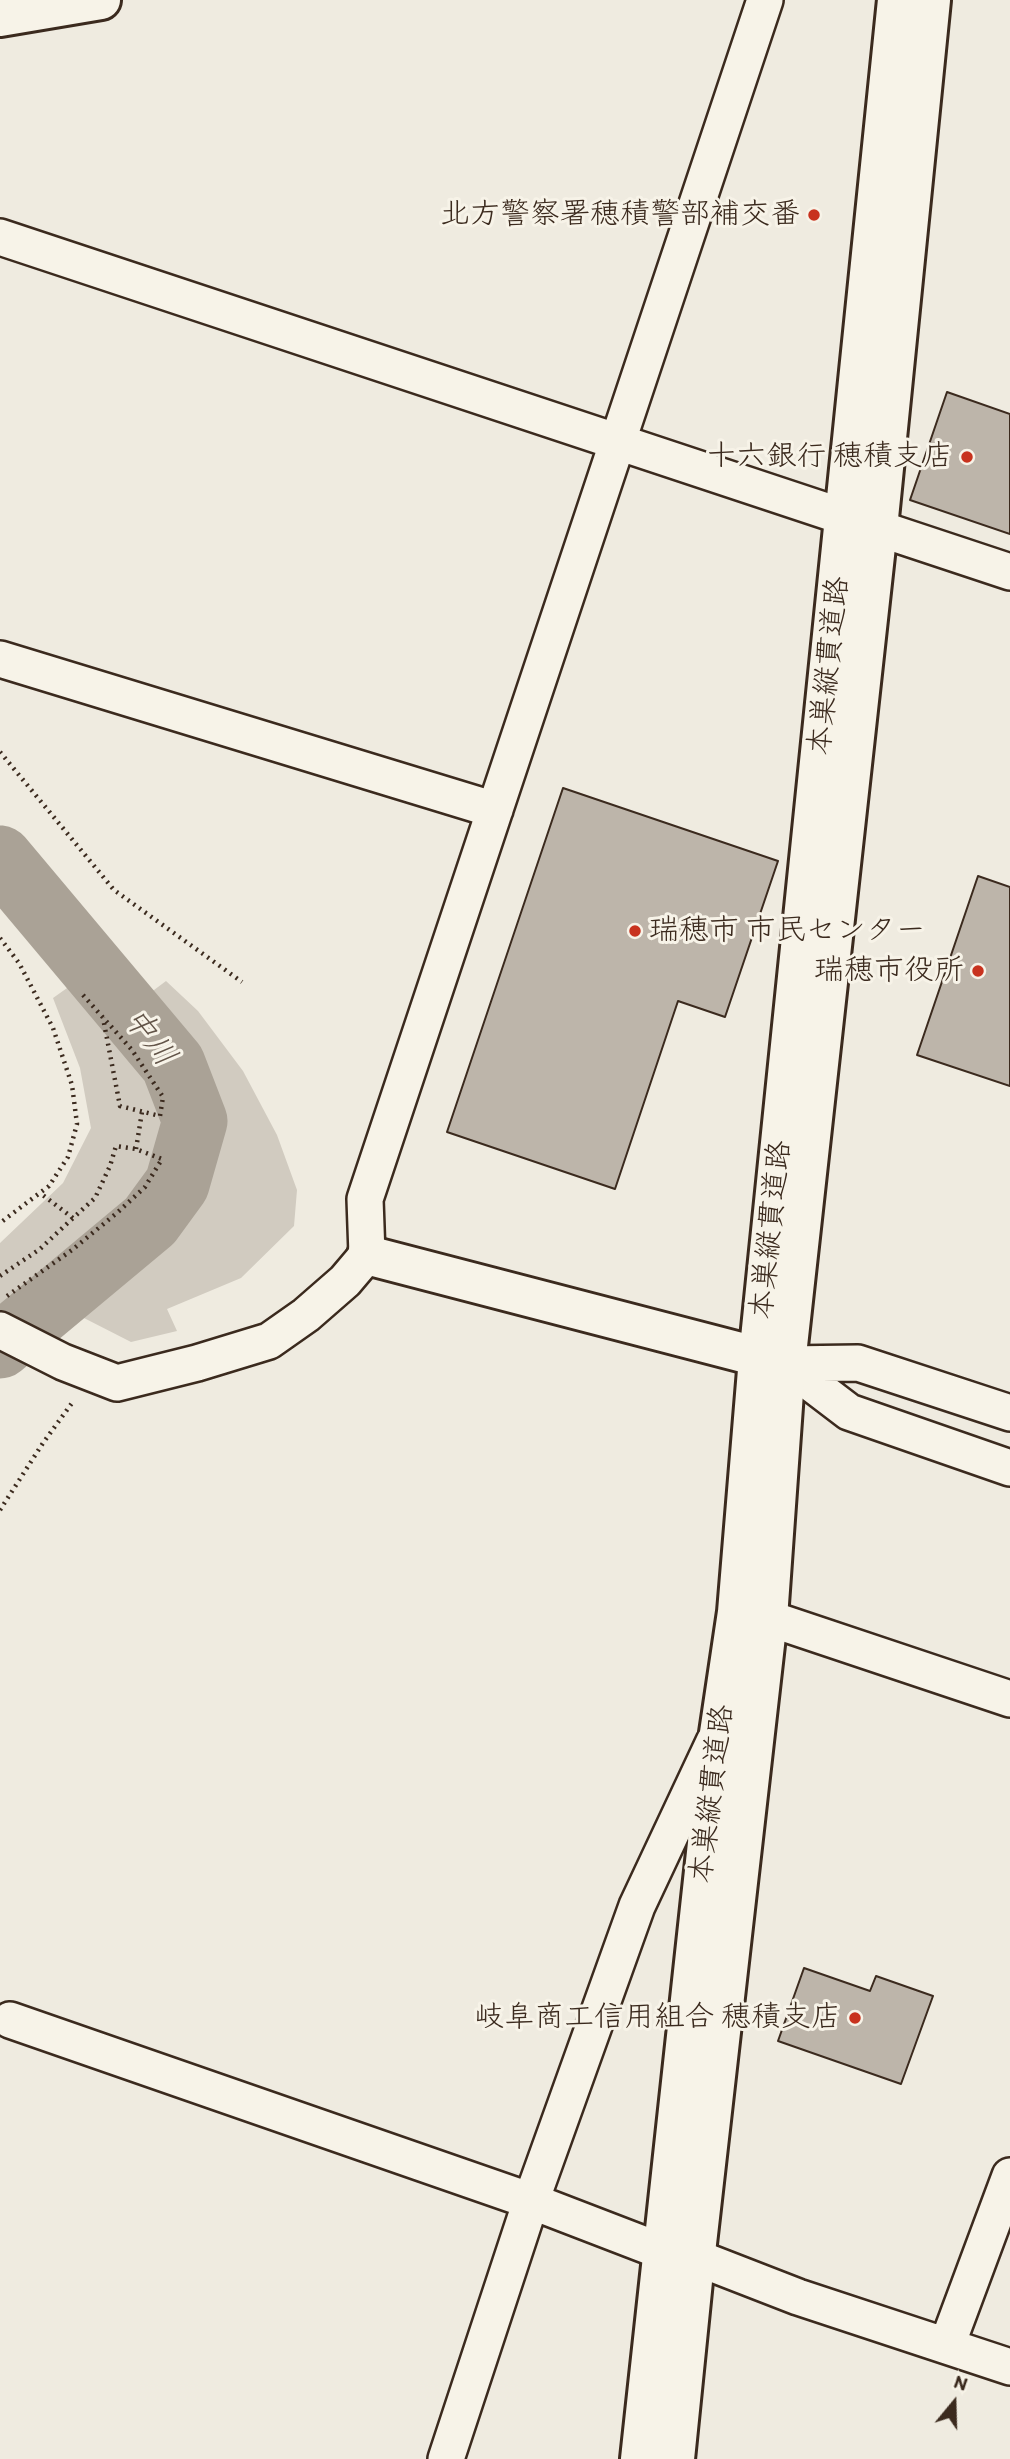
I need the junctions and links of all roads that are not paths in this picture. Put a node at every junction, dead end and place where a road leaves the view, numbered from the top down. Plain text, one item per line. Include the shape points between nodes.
1 (101, 0) edge
2 (765, 0) edge
3 (897, 0) edge
4 (931, 0) edge
5 (0, 18) edge
6 (0, 237) edge
7 (618, 442) junction
8 (862, 522) junction
9 (1010, 572) edge
10 (0, 659) edge
11 (495, 810) junction
12 (367, 1255) junction
13 (0, 1330) edge
14 (772, 1361) junction
15 (1010, 1413) edge
16 (1010, 1468) edge
17 (768, 1618) junction
18 (1010, 1699) edge
19 (719, 1733) junction
20 (10, 2020) dead end
21 (1010, 2176) edge
22 (531, 2201) junction
23 (684, 2257) junction
24 (947, 2345) junction
25 (1010, 2367) edge
26 (446, 2459) edge
27 (640, 2459) edge
28 (675, 2459) edge

1 - 5 main road
2 - 7 street
3 - 8 main road, 本巣縦貫道路
4 - 8 main road, 本巣縦貫道路
6 - 7 street
7 - 8 street
7 - 11 street
8 - 9 street
8 - 14 main road, 本巣縦貫道路
10 - 11 street
11 - 12 street via 365,1199
12 - 13 street via 306,1315 269,1341 117,1383
12 - 14 main road
14 - 15 street via 858,1363
14 - 16 street via 849,1412
14 - 17 main road, 本巣縦貫道路
14 - 19 main road, 本巣縦貫道路
17 - 18 street
17 - 23 main road, 本巣縦貫道路
19 - 22 street via 637,1906
19 - 23 main road, 本巣縦貫道路
20 - 22 street
21 - 24 street
22 - 23 street
22 - 26 street
23 - 24 street
23 - 27 main road, 本巣縦貫道路
23 - 28 main road, 本巣縦貫道路
24 - 25 street

